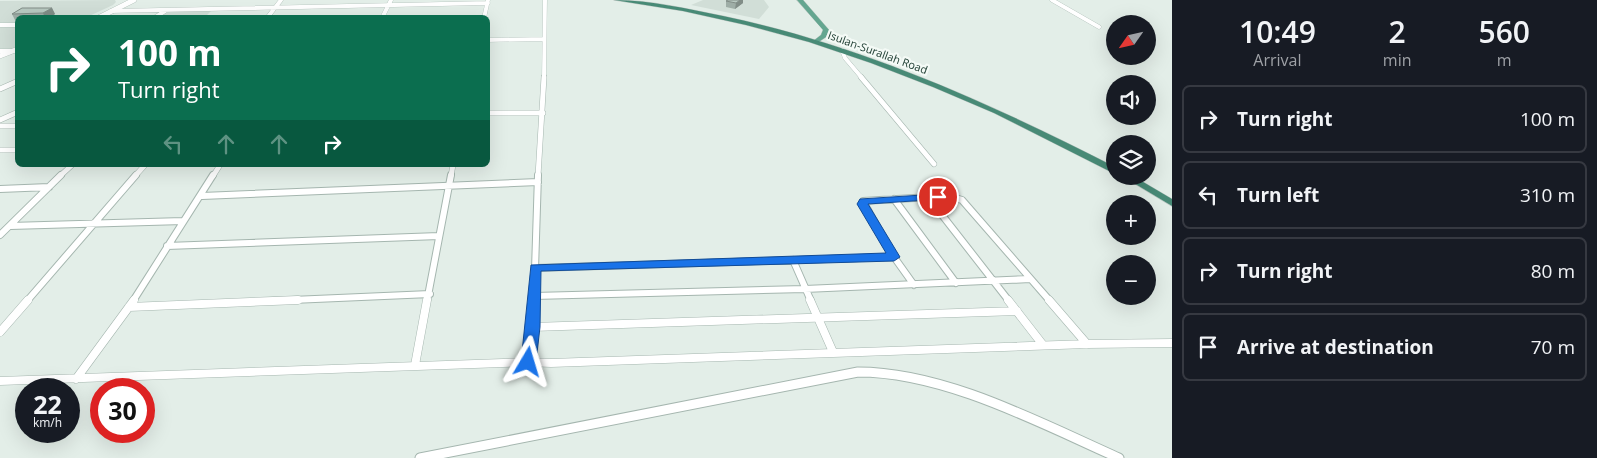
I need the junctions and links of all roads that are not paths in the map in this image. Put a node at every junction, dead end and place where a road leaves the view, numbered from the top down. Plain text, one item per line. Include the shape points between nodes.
1 (126, 0) edge
2 (134, 0) edge
3 (281, 0) edge
4 (392, 0) edge
5 (545, 0) edge
6 (617, 0) edge
7 (800, 0) edge
8 (1052, 0) edge
9 (488, 1) edge
10 (389, 6) junction
11 (274, 8) junction
12 (108, 11) junction
13 (114, 11) junction
14 (166, 11) junction
15 (99, 15) edge
16 (105, 15) edge
17 (159, 15) edge
18 (268, 15) edge
19 (384, 15) edge
20 (485, 15) edge
21 (15, 25) edge
22 (0, 26) edge
23 (1099, 27) dead end
24 (544, 39) junction
25 (490, 40) edge
26 (815, 42) junction
27 (842, 50) junction
28 (0, 51) edge
29 (15, 51) edge
30 (15, 51) edge
31 (15, 52) edge
32 (0, 56) edge
33 (0, 60) edge
34 (15, 82) edge
35 (0, 89) edge
36 (15, 113) edge
37 (490, 113) edge
38 (543, 113) junction
39 (0, 120) edge
40 (0, 126) edge
41 (15, 126) edge
42 (0, 150) edge
43 (15, 150) edge
44 (934, 164) dead end
45 (1106, 165) edge
46 (70, 167) edge
47 (143, 167) edge
48 (219, 167) edge
49 (453, 167) edge
50 (538, 182) junction
51 (1141, 185) edge
52 (49, 187) junction
53 (449, 187) junction
54 (0, 189) edge
55 (202, 196) junction
56 (928, 197) junction
57 (894, 200) junction
58 (1172, 203) edge
59 (183, 221) junction
60 (96, 224) junction
61 (10, 226) junction
62 (0, 234) edge
63 (439, 236) junction
64 (167, 246) junction
65 (894, 257) junction
66 (793, 260) junction
67 (535, 268) junction
68 (1030, 279) junction
69 (993, 282) junction
70 (956, 283) junction
71 (914, 285) junction
72 (805, 290) junction
73 (430, 294) junction
74 (534, 296) junction
75 (129, 307) junction
76 (1017, 311) junction
77 (819, 318) junction
78 (533, 327) junction
79 (0, 332) edge
80 (1172, 343) edge
81 (1087, 344) junction
82 (1043, 345) junction
83 (833, 352) junction
84 (528, 362) junction
85 (416, 365) junction
86 (77, 378) edge
87 (80, 379) edge
88 (0, 381) edge
89 (15, 381) edge
90 (420, 458) edge
91 (1119, 458) edge

1 - 12 street
2 - 13 street
3 - 11 street
4 - 10 street
5 - 24 street
6 - 26 highway, Isulan-Surallah Road via 679,8
7 - 26 main road via 826,30 824,36
8 - 23 street
9 - 10 street
9 - 20 street
10 - 11 street
10 - 19 street
11 - 14 street
11 - 18 street
12 - 13 street
12 - 15 street
13 - 14 street
13 - 16 street
14 - 17 street
21 - 22 street
24 - 25 street
24 - 38 street
26 - 27 highway, Isulan-Surallah Road
27 - 44 street via 845,58
27 - 45 highway, Isulan-Surallah Road via 969,98
28 - 29 street
30 - 32 street
31 - 33 street
34 - 35 street
36 - 39 street
37 - 38 street
38 - 50 street
40 - 41 street
42 - 43 street
46 - 52 street
47 - 60 street
48 - 55 street
49 - 53 street
50 - 53 street
50 - 67 street
51 - 58 highway
52 - 54 street
52 - 61 street
53 - 55 street
53 - 63 street
55 - 59 street
56 - 57 street
56 - 68 street via 962,200
56 - 69 street
57 - 65 street via 863,202
57 - 70 street
59 - 60 street
59 - 64 street
60 - 61 street
60 - 79 street
61 - 62 street
63 - 64 street
63 - 73 street
64 - 75 street
65 - 66 street
65 - 71 street
66 - 67 street
66 - 72 street
67 - 74 street
68 - 69 street
68 - 81 street
69 - 70 street
69 - 76 street
70 - 71 street
71 - 72 street
72 - 74 street
72 - 77 street
73 - 75 street
73 - 85 street
74 - 78 street
75 - 86 street
76 - 77 street
76 - 82 street
77 - 78 street
77 - 83 street
78 - 84 street
80 - 81 street
81 - 82 street
82 - 83 street
83 - 84 street
84 - 85 street
85 - 87 street
88 - 89 street
90 - 91 street via 874,371 910,375 948,386

